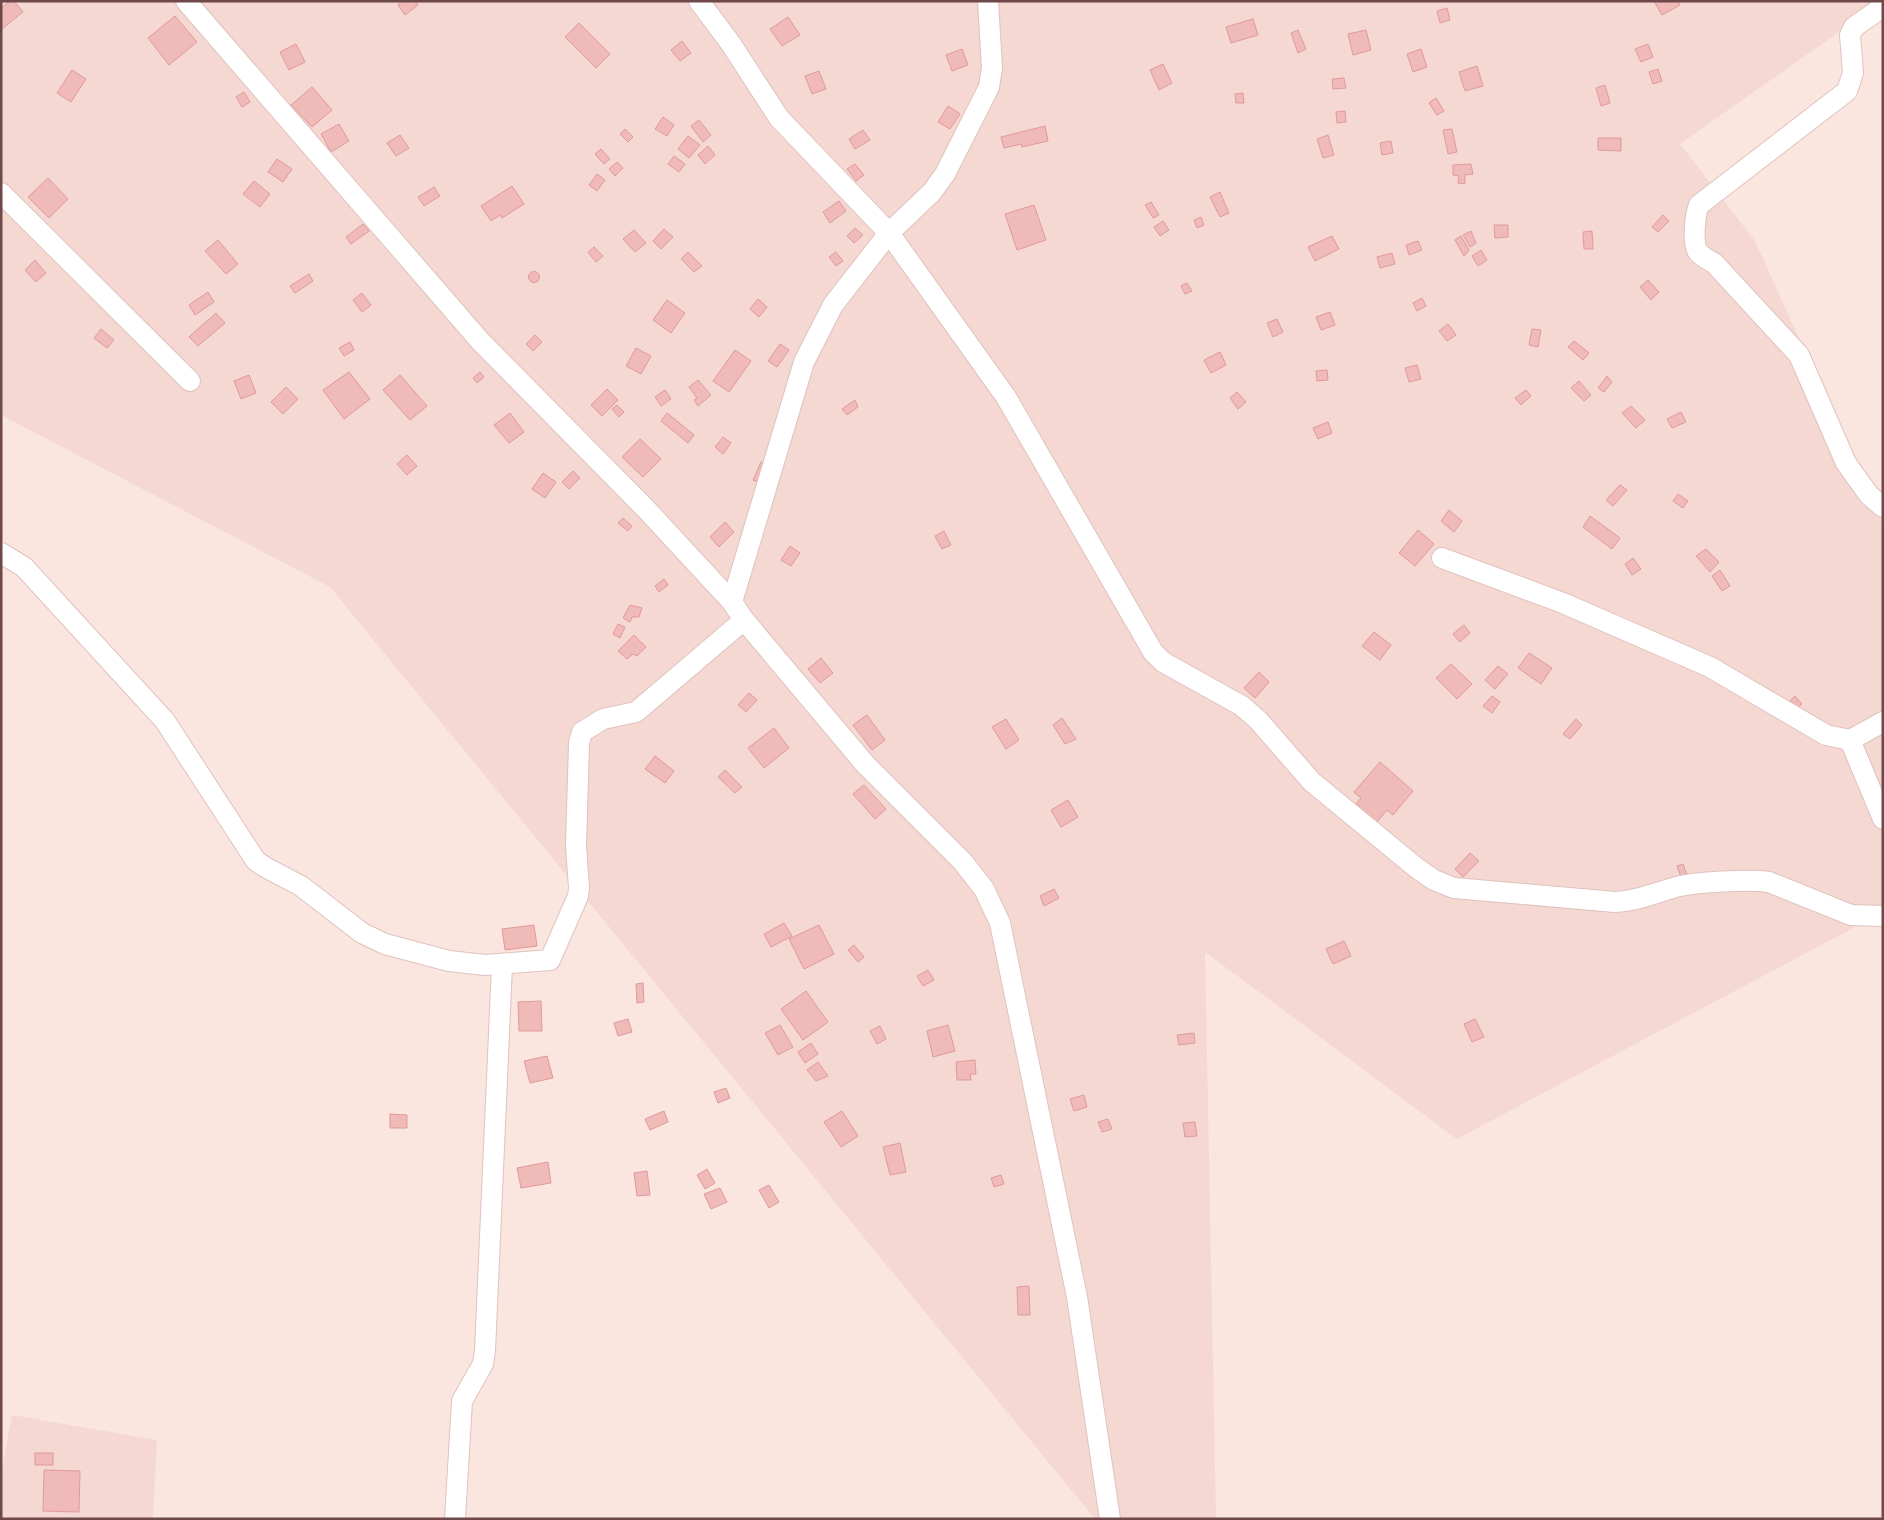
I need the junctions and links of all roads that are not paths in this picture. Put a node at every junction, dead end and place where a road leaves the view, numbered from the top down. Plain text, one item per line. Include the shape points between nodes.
1 (186, 1) edge
2 (699, 1) edge
3 (988, 1) edge
4 (1883, 3) edge
5 (1, 193) edge
6 (889, 234) junction
7 (190, 381) dead end
8 (1883, 507) edge
9 (1, 553) edge
10 (1442, 558) dead end
11 (732, 602) junction
12 (744, 620) junction
13 (1883, 722) edge
14 (1850, 740) junction
15 (1883, 819) edge
16 (1883, 916) edge
17 (502, 965) junction
18 (454, 1519) edge
19 (1110, 1519) edge

1 - 11 street via 481,342 646,508
2 - 6 street via 779,118
3 - 6 street via 990,87 946,174
4 - 8 street via 1854,27 1850,35 1852,73 1847,91 1699,205 1695,246 1799,355 1846,463 1868,495
5 - 7 street
6 - 11 street via 833,305 804,362
6 - 16 street via 1006,397 1152,652 1163,662 1242,706 1312,782 1426,875 1454,888 1615,902 1634,901 1677,887 1755,880 1770,882 1851,914
9 - 17 street via 24,567 165,721 256,861 301,886 362,933 385,944 449,961
10 - 14 street via 1611,622 1710,667 1826,736
11 - 12 street
12 - 17 street via 636,712 603,719 582,732 576,846 578,896 550,960
12 - 19 street via 865,764 963,862 984,889 1000,922 1077,1297
13 - 14 street
14 - 15 street
17 - 18 street via 485,1351 483,1364 462,1401

